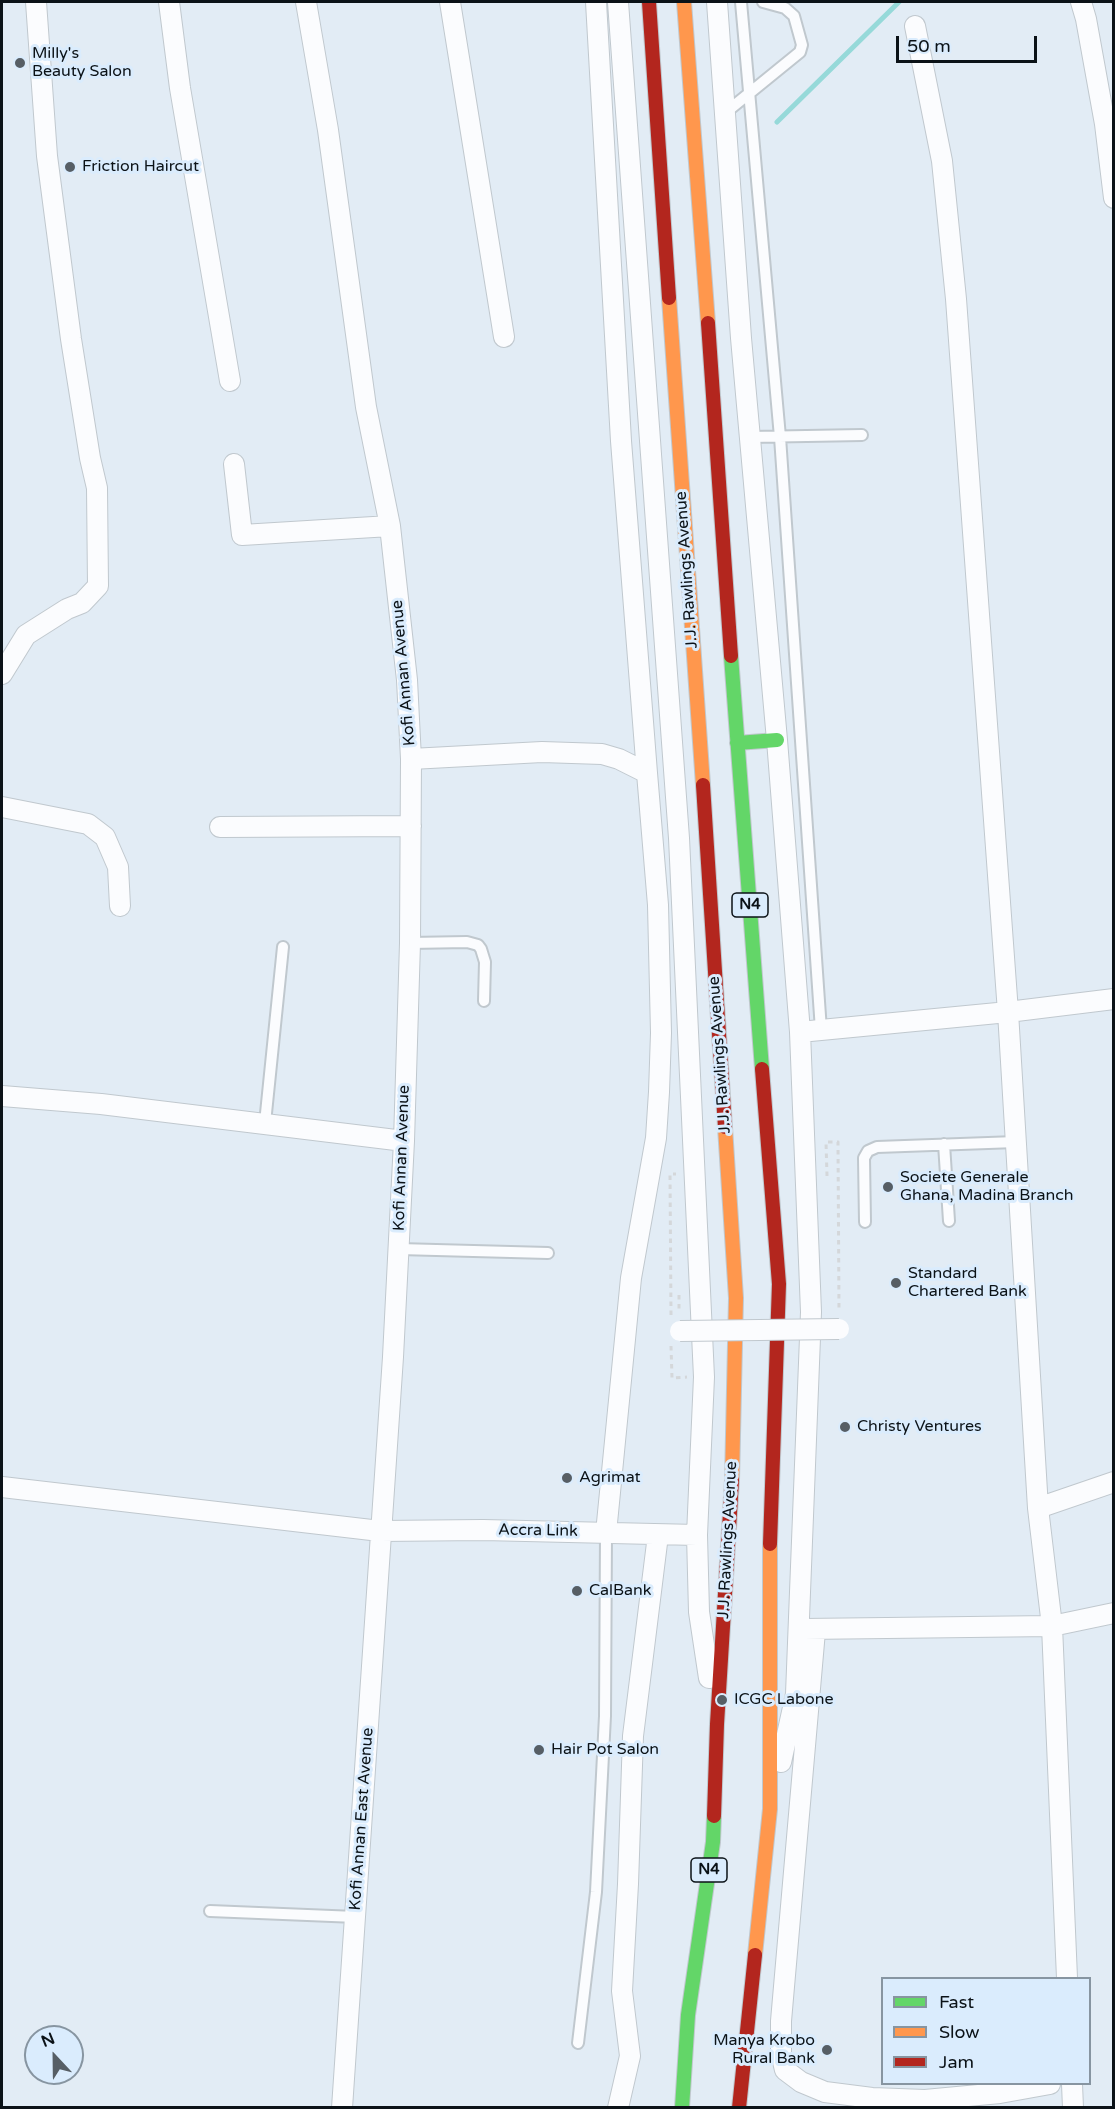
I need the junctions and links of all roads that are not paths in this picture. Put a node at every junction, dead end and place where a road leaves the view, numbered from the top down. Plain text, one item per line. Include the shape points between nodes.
1 (36, 2) edge
2 (170, 2) edge
3 (306, 2) edge
4 (450, 2) edge
5 (596, 2) edge
6 (618, 2) edge
7 (649, 2) edge
8 (684, 2) edge
9 (717, 2) edge
10 (741, 2) edge
11 (764, 2) edge
12 (1081, 2) edge
13 (915, 26) dead end
14 (749, 93) junction
15 (725, 113) junction
16 (1109, 123) edge
17 (1113, 198) edge
18 (504, 338) dead end
19 (230, 381) dead end
20 (862, 435) dead end
21 (751, 437) junction
22 (780, 437) junction
23 (234, 464) dead end
24 (390, 526) junction
25 (2, 674) edge
26 (777, 740) junction
27 (737, 743) junction
28 (687, 757) junction
29 (411, 759) junction
30 (647, 773) junction
31 (2, 807) edge
32 (220, 826) dead end
33 (411, 826) junction
34 (120, 906) dead end
35 (410, 943) junction
36 (283, 947) dead end
37 (1113, 999) edge
38 (484, 1001) dead end
39 (1008, 1012) junction
40 (821, 1030) junction
41 (800, 1032) junction
42 (2, 1096) edge
43 (265, 1123) junction
44 (404, 1141) junction
45 (1016, 1142) junction
46 (944, 1144) junction
47 (949, 1221) dead end
48 (865, 1222) dead end
49 (399, 1249) junction
50 (548, 1253) dead end
51 (839, 1329) road end
52 (674, 1330) road end
53 (1113, 1482) edge
54 (2, 1490) edge
55 (1038, 1508) junction
56 (380, 1531) junction
57 (606, 1533) junction
58 (658, 1534) junction
59 (697, 1535) junction
60 (1113, 1613) edge
61 (1052, 1626) junction
62 (807, 1630) junction
63 (717, 1724) junction
64 (770, 1809) junction
65 (210, 1911) dead end
66 (356, 1917) junction
67 (1067, 1977) edge
68 (688, 2014) junction
69 (578, 2043) dead end
70 (742, 2064) junction
71 (1044, 2085) edge
72 (1072, 2085) edge
73 (669, 2086) dead end
74 (756, 2094) dead end
75 (342, 2108) edge
76 (618, 2108) edge
77 (682, 2108) edge
78 (739, 2108) edge
79 (1074, 2108) edge

1 - 25 street via 46,156 69,328 97,488 98,586 82,603 26,635
2 - 19 street via 180,88
3 - 24 street, Kofi Annan Avenue via 328,130 362,384
4 - 18 street
5 - 30 street via 621,441
6 - 28 street
7 - 28 highway, J.J. Rawlings Avenue / N4
8 - 27 highway, N4
9 - 15 street
10 - 14 lane
11 - 14 lane via 785,8 794,16 802,45 800,52
12 - 16 street
13 - 39 street via 942,161 956,299
14 - 15 lane
14 - 22 lane
15 - 21 street
16 - 17 street
20 - 22 lane
21 - 22 lane
21 - 26 street
22 - 40 lane
23 - 24 street via 242,535
24 - 29 street, Kofi Annan Avenue via 407,680
26 - 27 highway
26 - 41 street
27 - 64 highway, N4 via 779,1284 770,1510
28 - 59 street via 679,838 704,1377
28 - 63 highway, J.J. Rawlings Avenue / N4 via 736,1298 731,1508
29 - 30 street via 542,752 602,754
29 - 33 street, Kofi Annan Avenue
30 - 57 street via 658,905 659,1092 656,1138 631,1278
31 - 34 street via 88,824 105,837 118,867
32 - 33 street
33 - 35 street, Kofi Annan Avenue
35 - 38 lane via 478,945 485,962
35 - 44 street, Kofi Annan Avenue
36 - 43 lane
37 - 39 street
39 - 40 street
39 - 45 street
40 - 41 street
41 - 62 street via 811,1312
42 - 43 street
43 - 44 street
44 - 49 street, Kofi Annan Avenue
45 - 46 lane
45 - 55 street
46 - 47 lane
46 - 48 lane via 877,1147 868,1151 864,1158
49 - 50 lane
49 - 56 street, Kofi Annan Avenue
51 - 52 street, bridge
53 - 55 street
54 - 56 street
55 - 61 street
56 - 57 street, Accra Link
56 - 66 street, Kofi Annan East Avenue
57 - 58 street, Accra Link
57 - 69 lane via 605,1716 596,1892
58 - 59 street, Accra Link
58 - 76 street via 633,1736 622,1991 630,2056
59 - 63 street via 699,1612
60 - 61 street
61 - 62 street
61 - 67 street
62 - 64 street
62 - 71 street via 781,2021 785,2070 825,2092 872,2098 924,2100
63 - 68 highway, J.J. Rawlings Avenue / N4 via 713,1842
64 - 70 highway, N4
65 - 66 lane
66 - 75 street, Kofi Annan East Avenue
68 - 73 highway
68 - 77 highway, J.J. Rawlings Avenue / N4
70 - 74 highway
70 - 78 highway, N4
72 - 79 street

